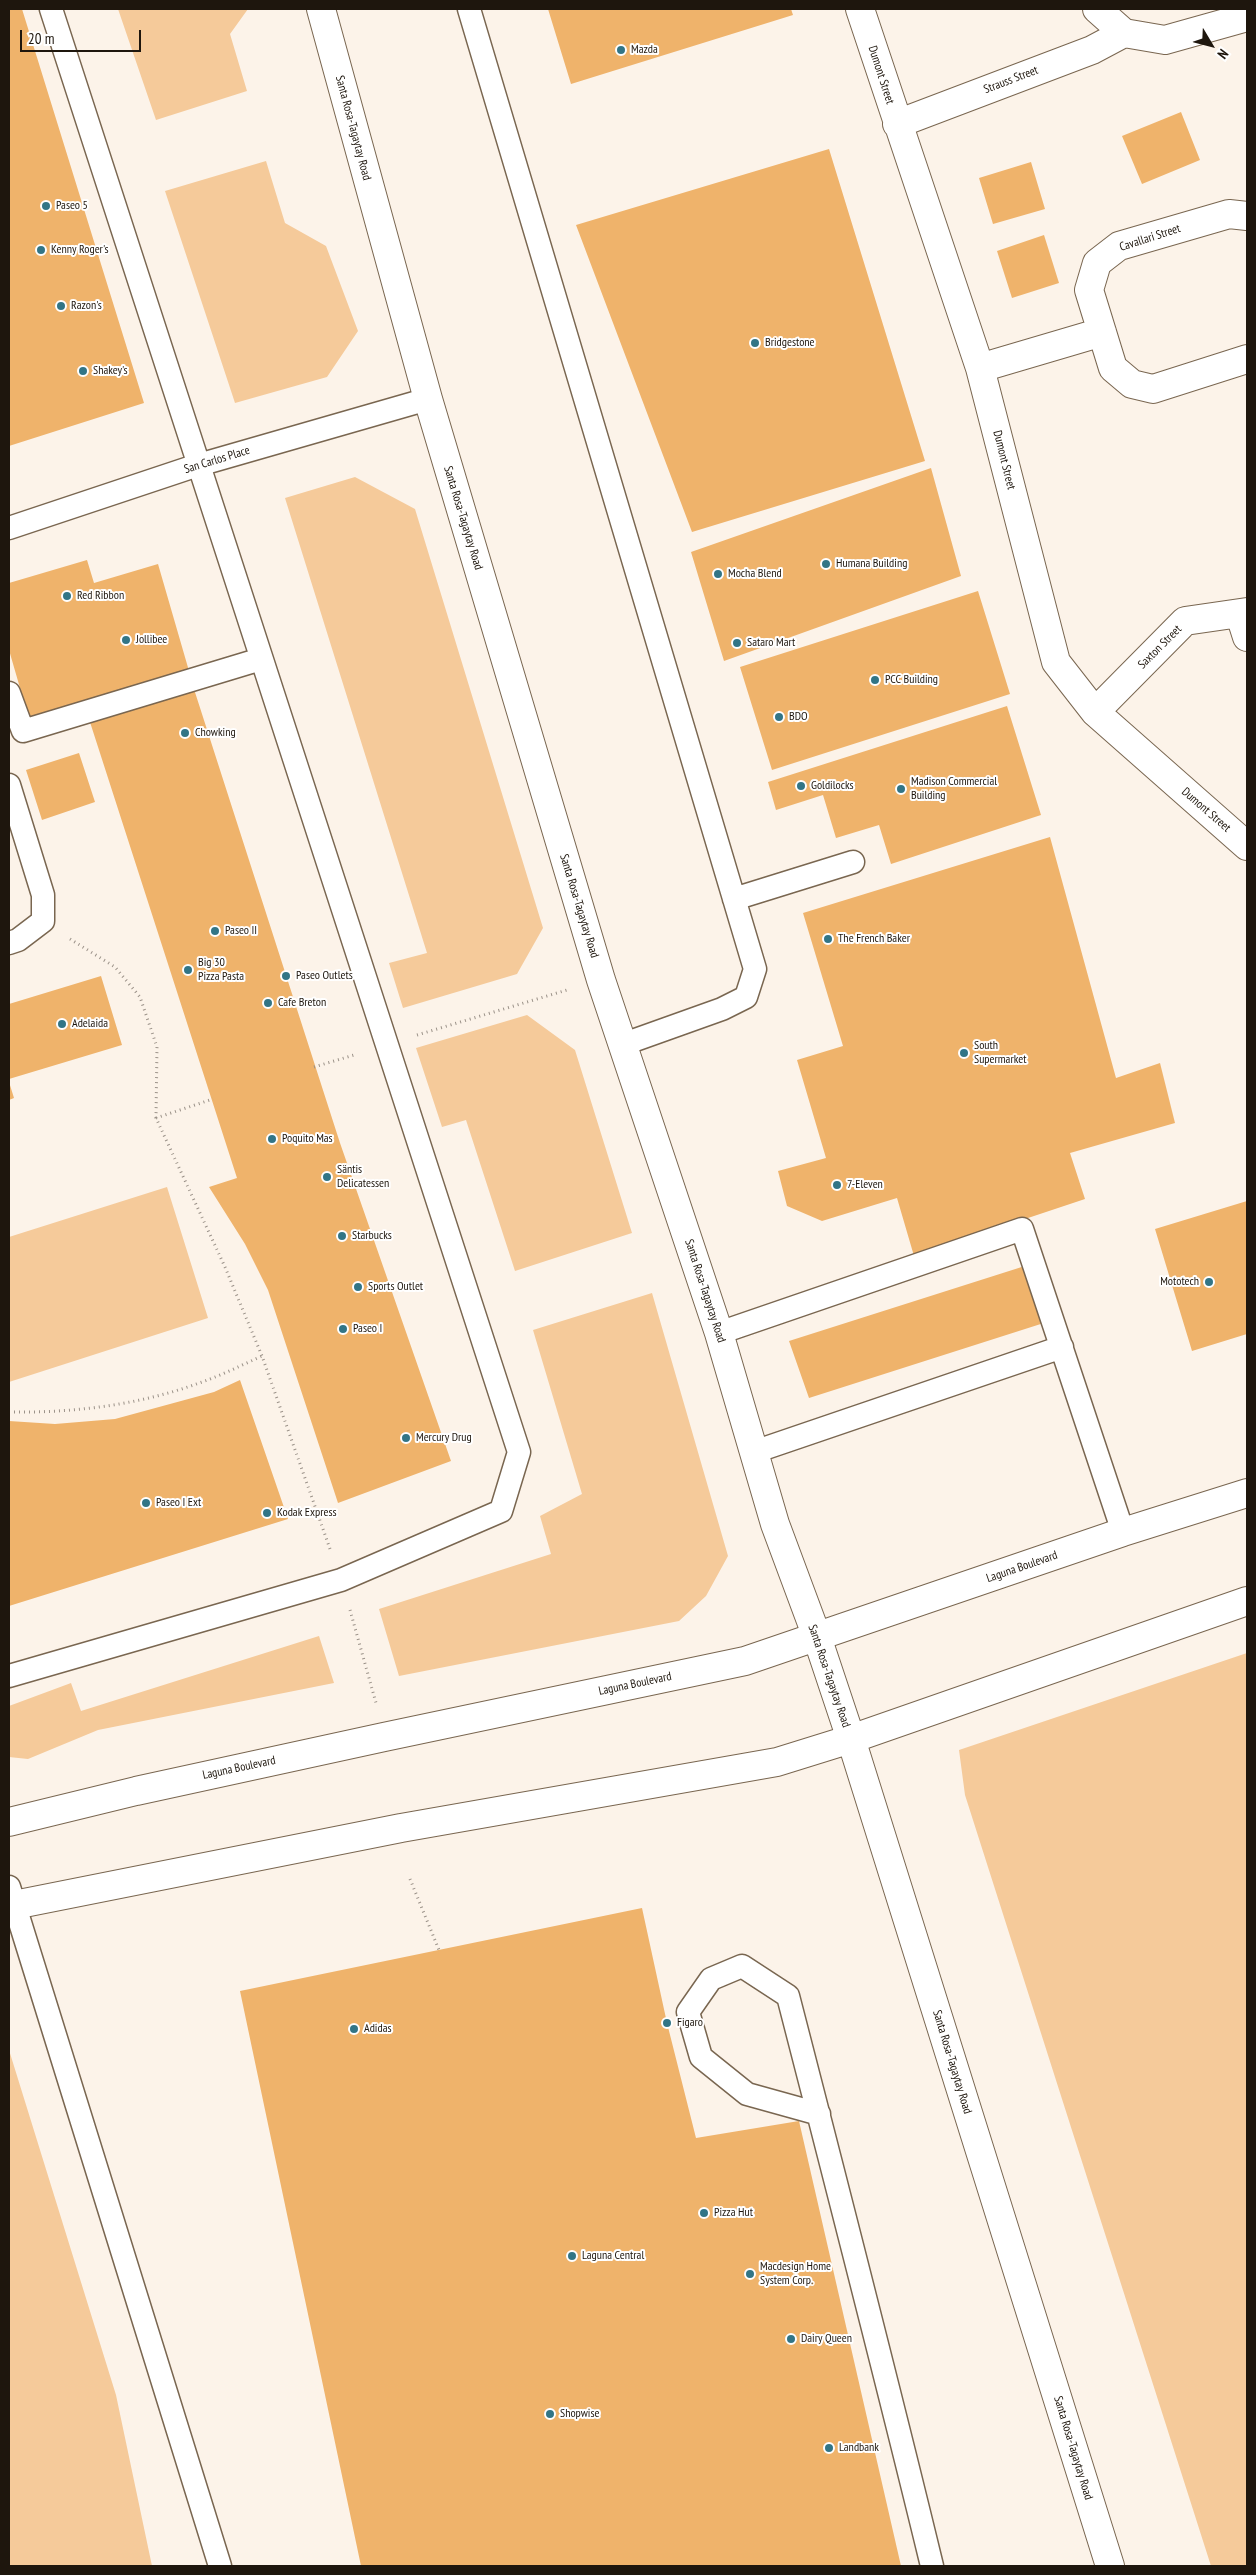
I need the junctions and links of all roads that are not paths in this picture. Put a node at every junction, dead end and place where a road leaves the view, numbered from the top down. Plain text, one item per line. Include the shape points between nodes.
1 (51, 9) edge
2 (321, 9) edge
3 (469, 9) edge
4 (860, 9) edge
5 (1097, 9) edge
6 (1247, 17) edge
7 (1124, 33) junction
8 (897, 124) junction
9 (1247, 216) edge
10 (1102, 332) junction
11 (1247, 359) edge
12 (980, 368) junction
13 (428, 399) junction
14 (196, 466) junction
15 (9, 528) edge
16 (1245, 621) edge
17 (261, 659) junction
18 (9, 693) edge
19 (1095, 712) junction
20 (9, 786) edge
21 (1247, 846) edge
22 (853, 862) dead end
23 (734, 899) junction
24 (9, 943) edge
25 (624, 1044) junction
26 (719, 1332) junction
27 (1062, 1348) junction
28 (754, 1452) junction
29 (1247, 1493) edge
30 (1123, 1532) junction
31 (1247, 1601) edge
32 (817, 1637) junction
33 (9, 1676) edge
34 (851, 1740) junction
35 (9, 1822) edge
36 (10, 1900) edge
37 (819, 2114) junction
38 (220, 2566) edge
39 (932, 2566) edge
40 (1110, 2566) edge

1 - 14 lane
2 - 13 main road, Santa Rosa-Tagaytay Road
3 - 23 lane
4 - 8 main road, Dumont Street
5 - 7 main road
6 - 7 main road via 1165,40
7 - 8 main road, Strauss Street via 1092,50
8 - 12 main road, Dumont Street
9 - 10 main road, Cavallari Street via 1229,214 1119,246 1097,263 1089,290
10 - 11 main road, Cavallari Street via 1113,368 1132,384 1153,389
10 - 12 main road
12 - 19 main road, Dumont Street via 1056,662
13 - 14 lane, San Carlos Place
13 - 25 main road, Santa Rosa-Tagaytay Road via 601,980
14 - 15 lane, San Carlos Place
14 - 17 lane
16 - 19 main road, Saxton Street via 1185,621
17 - 18 lane via 23,731
17 - 33 lane via 519,1452 501,1511 341,1580
19 - 21 main road, Dumont Street
20 - 24 lane via 43,895 42,921
22 - 23 lane
23 - 25 lane via 755,969 746,997 722,1009
25 - 26 main road, Santa Rosa-Tagaytay Road
26 - 27 lane via 1022,1229
26 - 28 main road, Santa Rosa-Tagaytay Road
27 - 28 lane
27 - 30 lane
28 - 32 main road, Santa Rosa-Tagaytay Road via 775,1524
29 - 30 main road, Laguna Boulevard
30 - 32 main road, Laguna Boulevard
31 - 34 main road
32 - 34 main road, Santa Rosa-Tagaytay Road
32 - 35 main road, Laguna Boulevard via 745,1662 384,1736
34 - 36 main road via 778,1762
34 - 40 main road, Santa Rosa-Tagaytay Road
36 - 38 lane
37 - 37 lane via 788,1996 742,1966 711,1979 688,2012 700,2057 747,2094
37 - 39 lane

